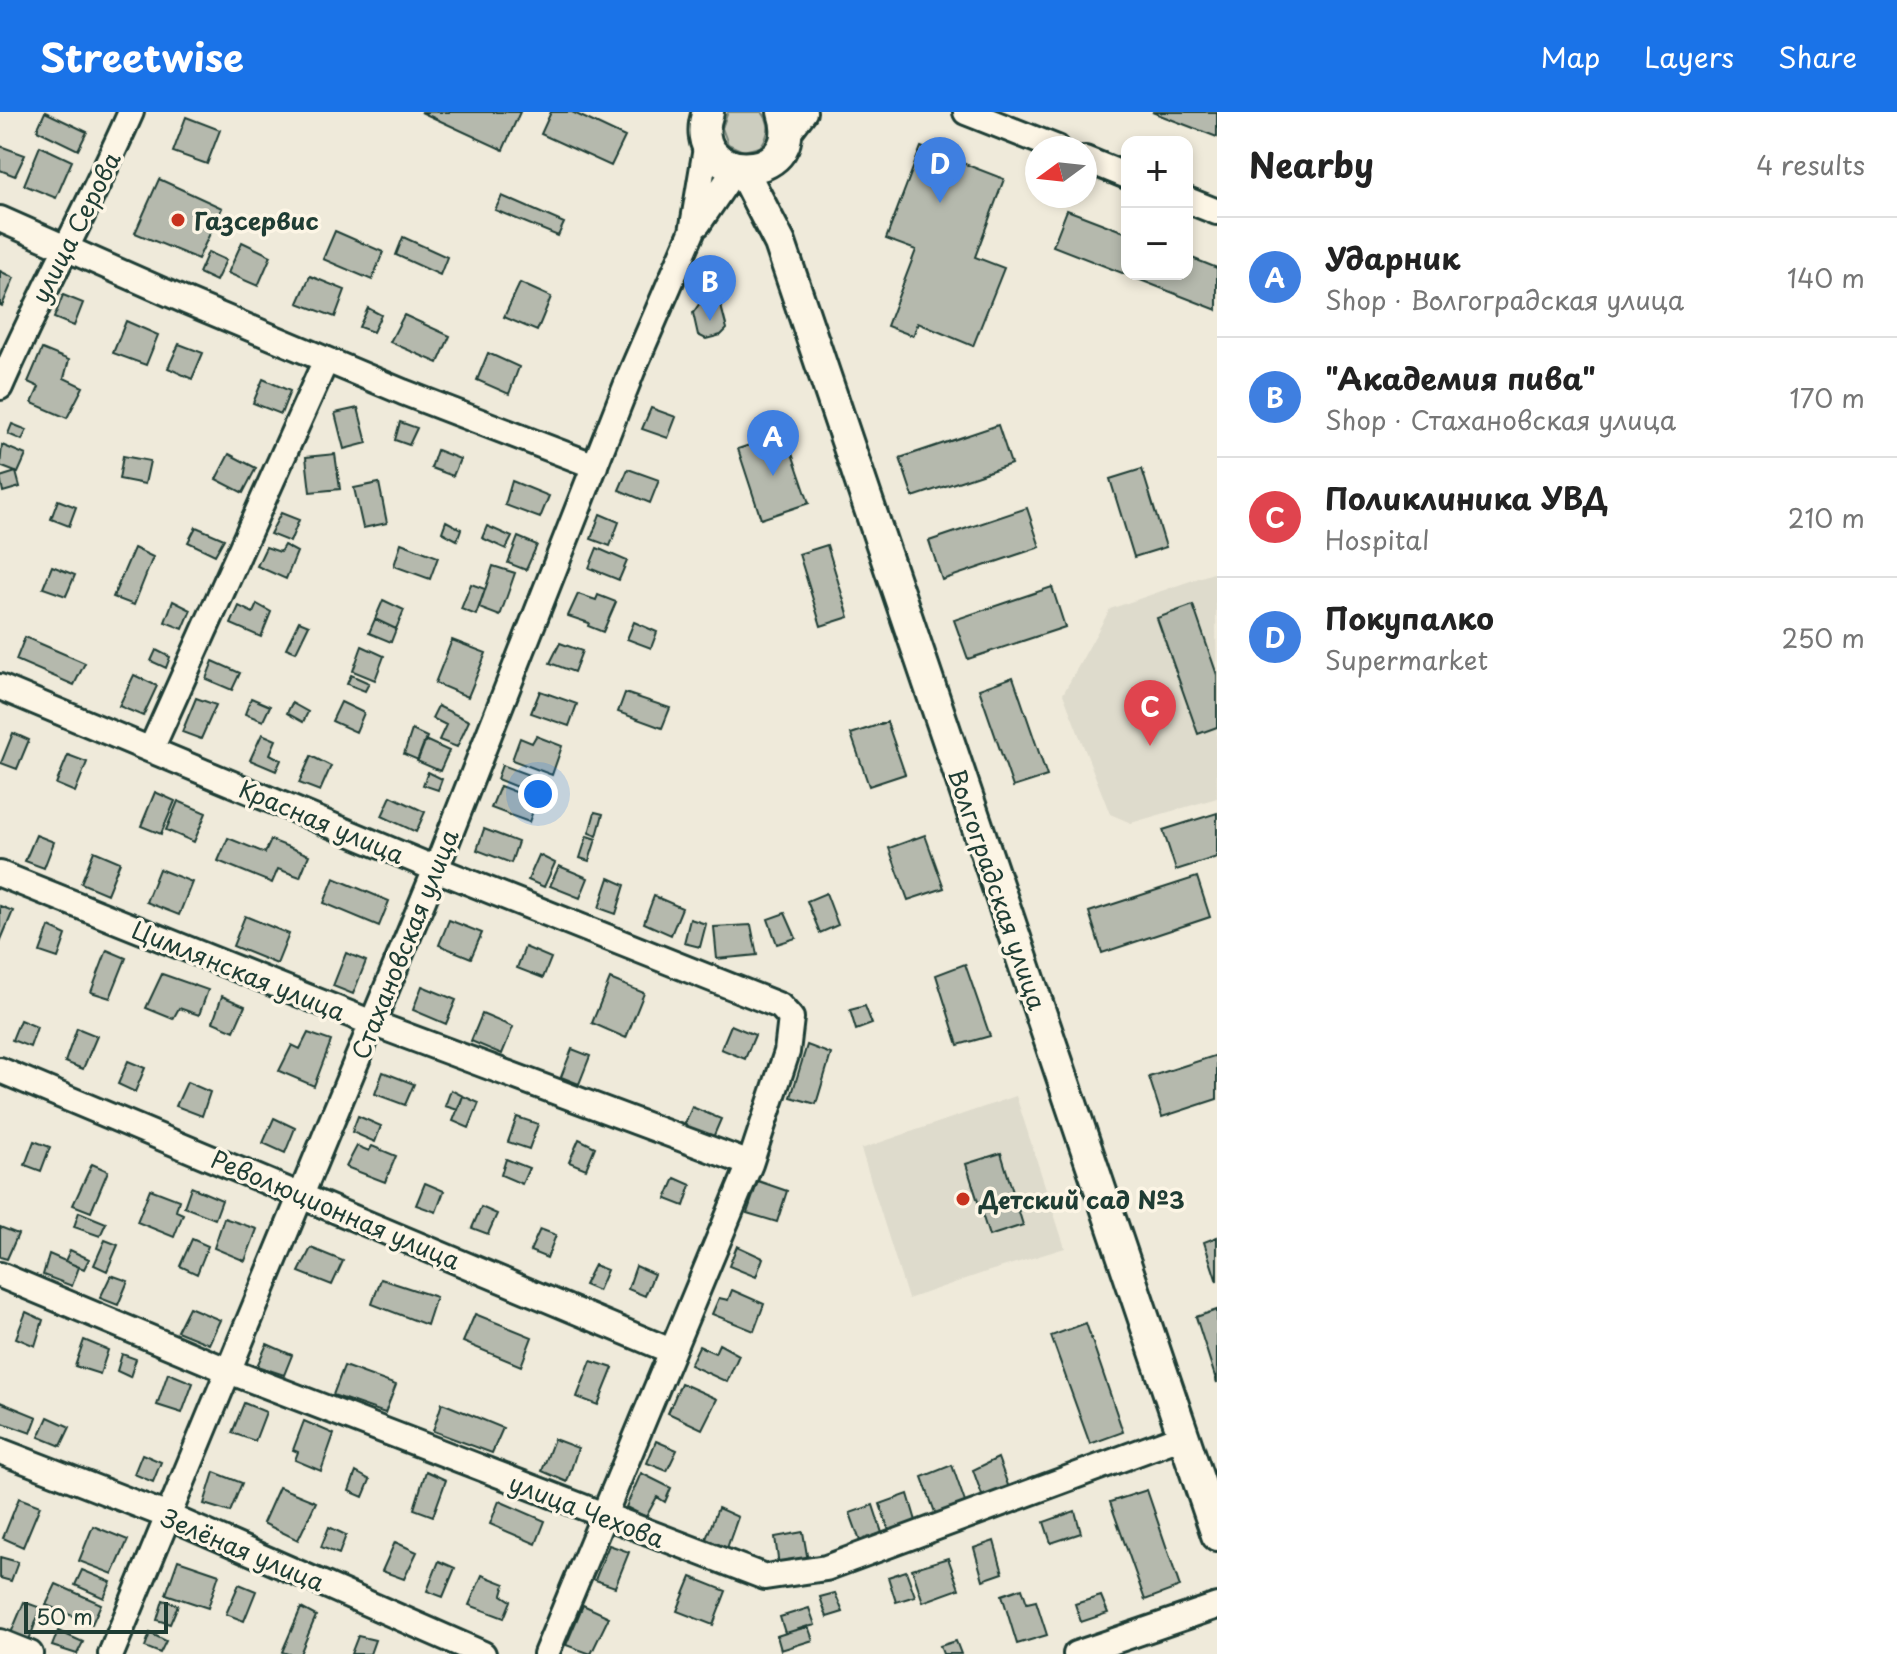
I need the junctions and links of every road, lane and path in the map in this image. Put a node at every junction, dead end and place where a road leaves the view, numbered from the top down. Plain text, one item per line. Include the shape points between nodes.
1 (131, 112) edge
2 (804, 112) edge
3 (966, 112) edge
4 (705, 124) edge
5 (780, 136) edge
6 (1027, 136) edge
7 (1097, 164) edge
8 (739, 168) junction
9 (1121, 174) edge
10 (1193, 202) edge
11 (1217, 212) edge
12 (0, 219) edge
13 (692, 232) junction
14 (780, 243) junction
15 (67, 247) junction
16 (326, 360) junction
17 (0, 387) edge
18 (595, 466) junction
19 (0, 687) edge
20 (151, 749) junction
21 (436, 869) junction
22 (0, 874) edge
23 (372, 1023) junction
24 (0, 1070) edge
25 (750, 1164) junction
26 (301, 1194) junction
27 (0, 1275) edge
28 (671, 1351) junction
29 (229, 1371) junction
30 (1183, 1436) junction
31 (0, 1451) edge
32 (168, 1516) junction
33 (604, 1518) junction
34 (1217, 1535) edge
35 (1217, 1606) edge
36 (0, 1642) edge
37 (30, 1654) edge
38 (111, 1654) edge
39 (483, 1654) edge
40 (546, 1654) edge
41 (1076, 1654) edge

1 - 15 street, улица Серова
2 - 5 street
3 - 6 street
4 - 8 main road via 714,154
4 - 13 street, Стахановская улица
5 - 8 main road via 753,168
5 - 14 main road, Волгоградская улица via 775,209
7 - 9 street
8 - 13 street, Стахановская улица
8 - 14 main road, Волгоградская улица
10 - 11 street
12 - 15 street
13 - 18 street, Стахановская улица
14 - 30 main road, Волгоградская улица
15 - 16 street
15 - 17 street, улица Серова
16 - 18 street
16 - 20 street
18 - 21 street, Стахановская улица
19 - 20 street, Красная улица
20 - 21 street, Красная улица
21 - 23 street, Стахановская улица
21 - 25 street, Красная улица via 780,1006 791,1018 787,1052
22 - 23 street, Цимлянская улица
23 - 25 street, Цимлянская улица
23 - 26 street, Стахановская улица
24 - 26 street, Революционная улица
25 - 28 street
26 - 28 street, Революционная улица
26 - 29 street, Стахановская улица
27 - 29 street, улица Чехова
28 - 33 street
29 - 32 street, Стахановская улица
29 - 33 street, улица Чехова
30 - 33 street, улица Чехова via 826,1568 765,1577
30 - 34 main road, Волгоградская улица
31 - 32 street, Зелёная улица
32 - 38 street, Стахановская улица
32 - 39 street, Зелёная улица
33 - 40 street
35 - 41 street
36 - 37 street

